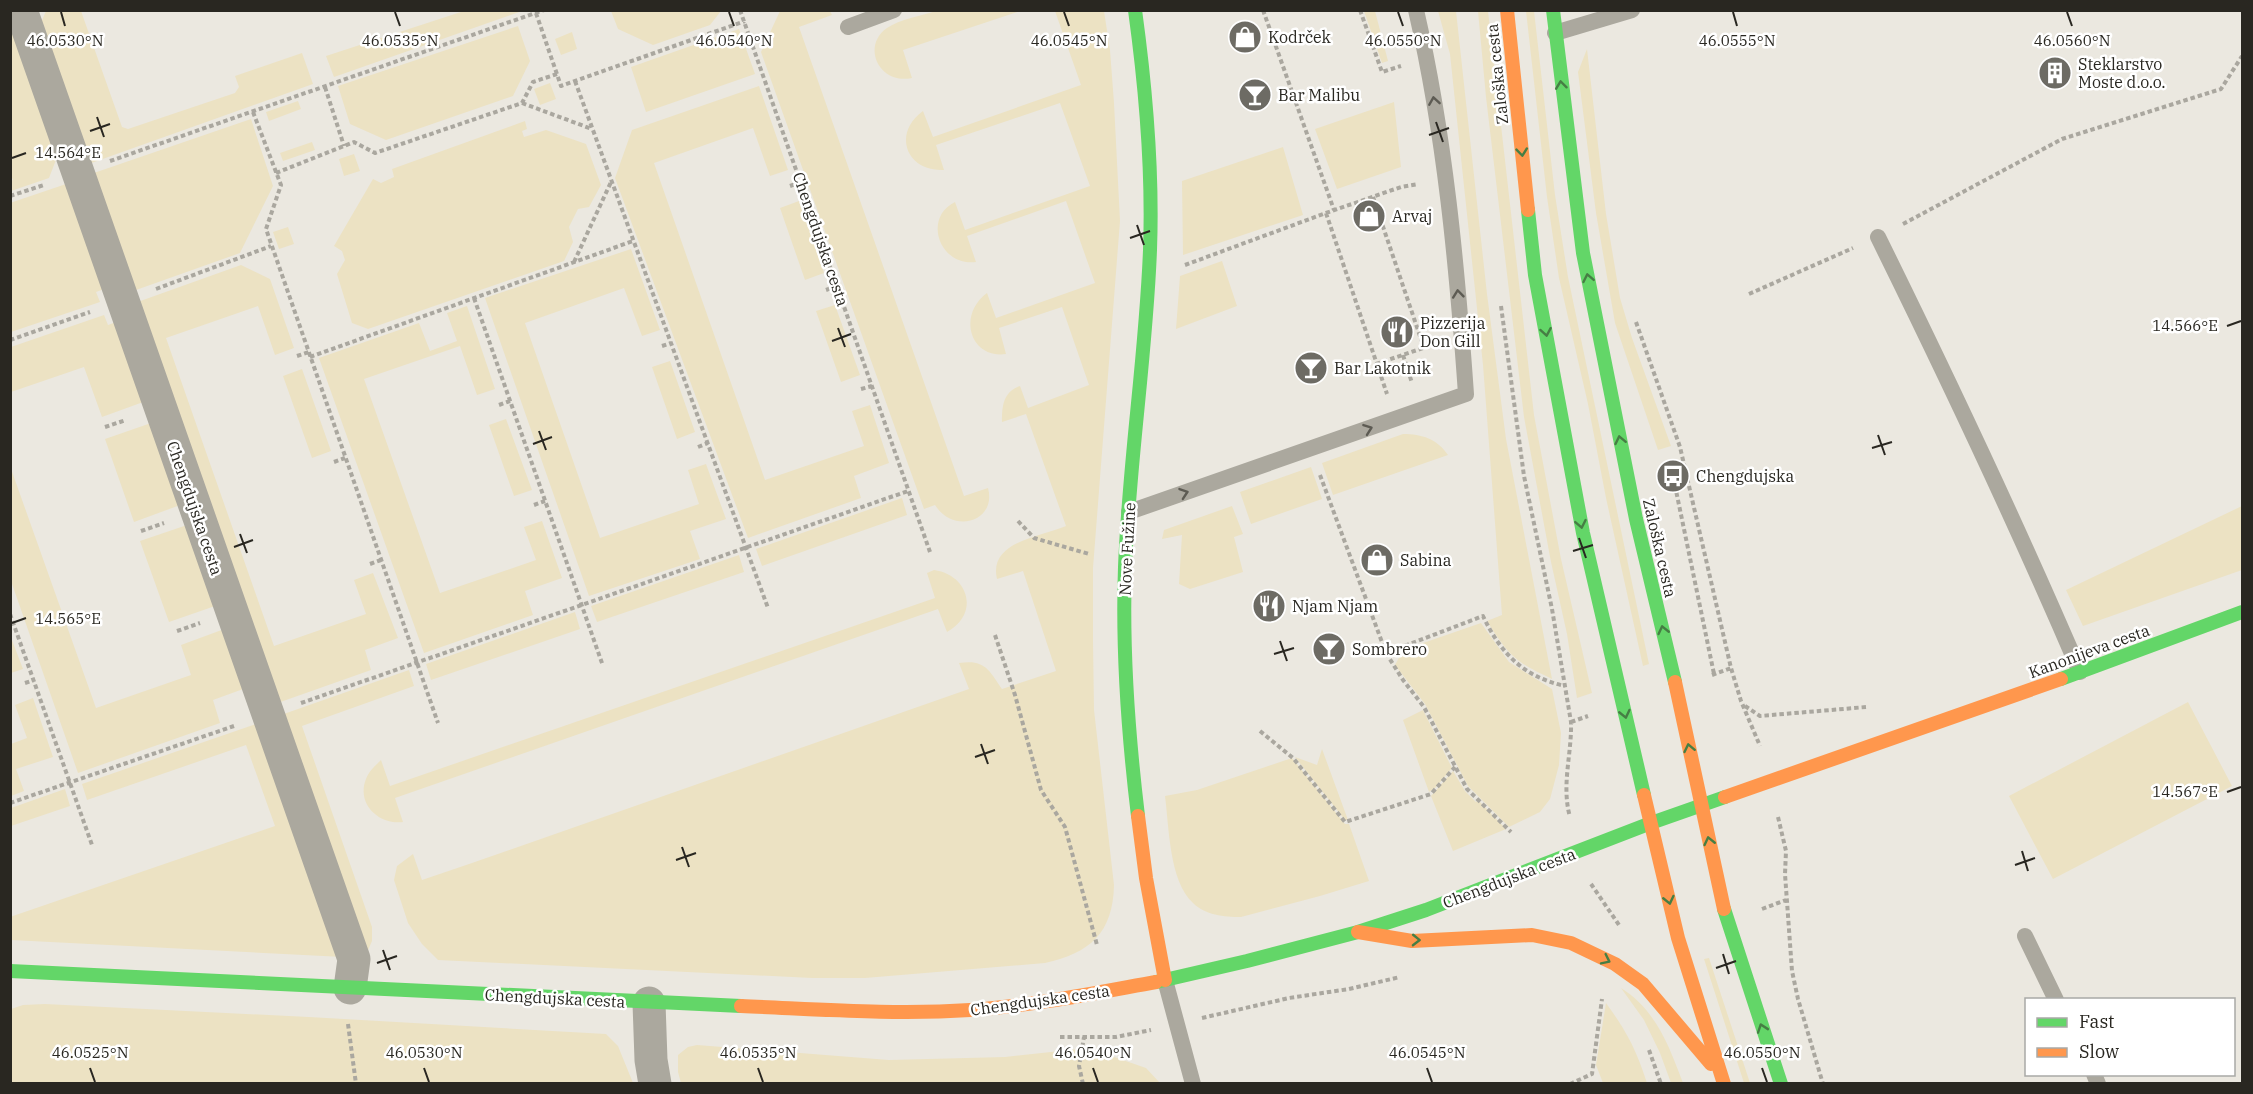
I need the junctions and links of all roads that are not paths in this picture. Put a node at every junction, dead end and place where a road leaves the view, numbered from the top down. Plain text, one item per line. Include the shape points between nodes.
1 (21, 10) edge
2 (894, 10) edge
3 (1135, 10) edge
4 (1416, 10) edge
5 (1507, 10) edge
6 (1553, 10) edge
7 (1632, 10) edge
8 (848, 27) dead end
9 (1554, 33) junction
10 (1878, 237) road end
11 (1129, 512) junction
12 (2242, 612) edge
13 (2080, 672) junction
14 (1701, 805) junction
15 (1651, 823) junction
16 (1358, 932) junction
17 (2025, 936) dead end
18 (10, 971) edge
19 (1165, 981) junction
20 (350, 988) junction
21 (2056, 998) edge
22 (649, 1003) junction
23 (1724, 1081) edge
24 (655, 1083) edge
25 (1192, 1083) edge
26 (1781, 1083) edge

1 - 20 street, Chengdujska cesta via 354,959
2 - 8 lane
3 - 11 street, Nove Fužine via 1148,120 1151,202
11 -> 4 lane via 1466,394 1446,181
5 -> 15 street, Zaloška cesta via 1535,275 1583,533
6 - 9 street, Zaloška cesta
7 - 9 lane
14 -> 9 street, Zaloška cesta via 1636,519 1583,253
10 - 13 lane via 1952,388
11 - 19 street, Nove Fužine via 1124,636 1128,734 1145,875
12 - 13 street, Kanonijeva cesta
13 - 14 street, Kanonijeva cesta
14 - 15 street, Chengdujska cesta
26 -> 14 street, Zaloška cesta via 1727,921
15 - 16 street, Chengdujska cesta via 1426,910
15 -> 23 street, Zaloška cesta via 1678,938
16 - 19 street, Chengdujska cesta
16 -> 23 street via 1412,941 1532,935 1571,943 1615,964 1643,984
17 - 21 lane
18 - 20 street, Chengdujska cesta
19 - 22 street, Chengdujska cesta via 1015,1006 927,1013
19 - 25 lane, Nove Fužine
20 - 22 street, Chengdujska cesta
22 - 24 street

